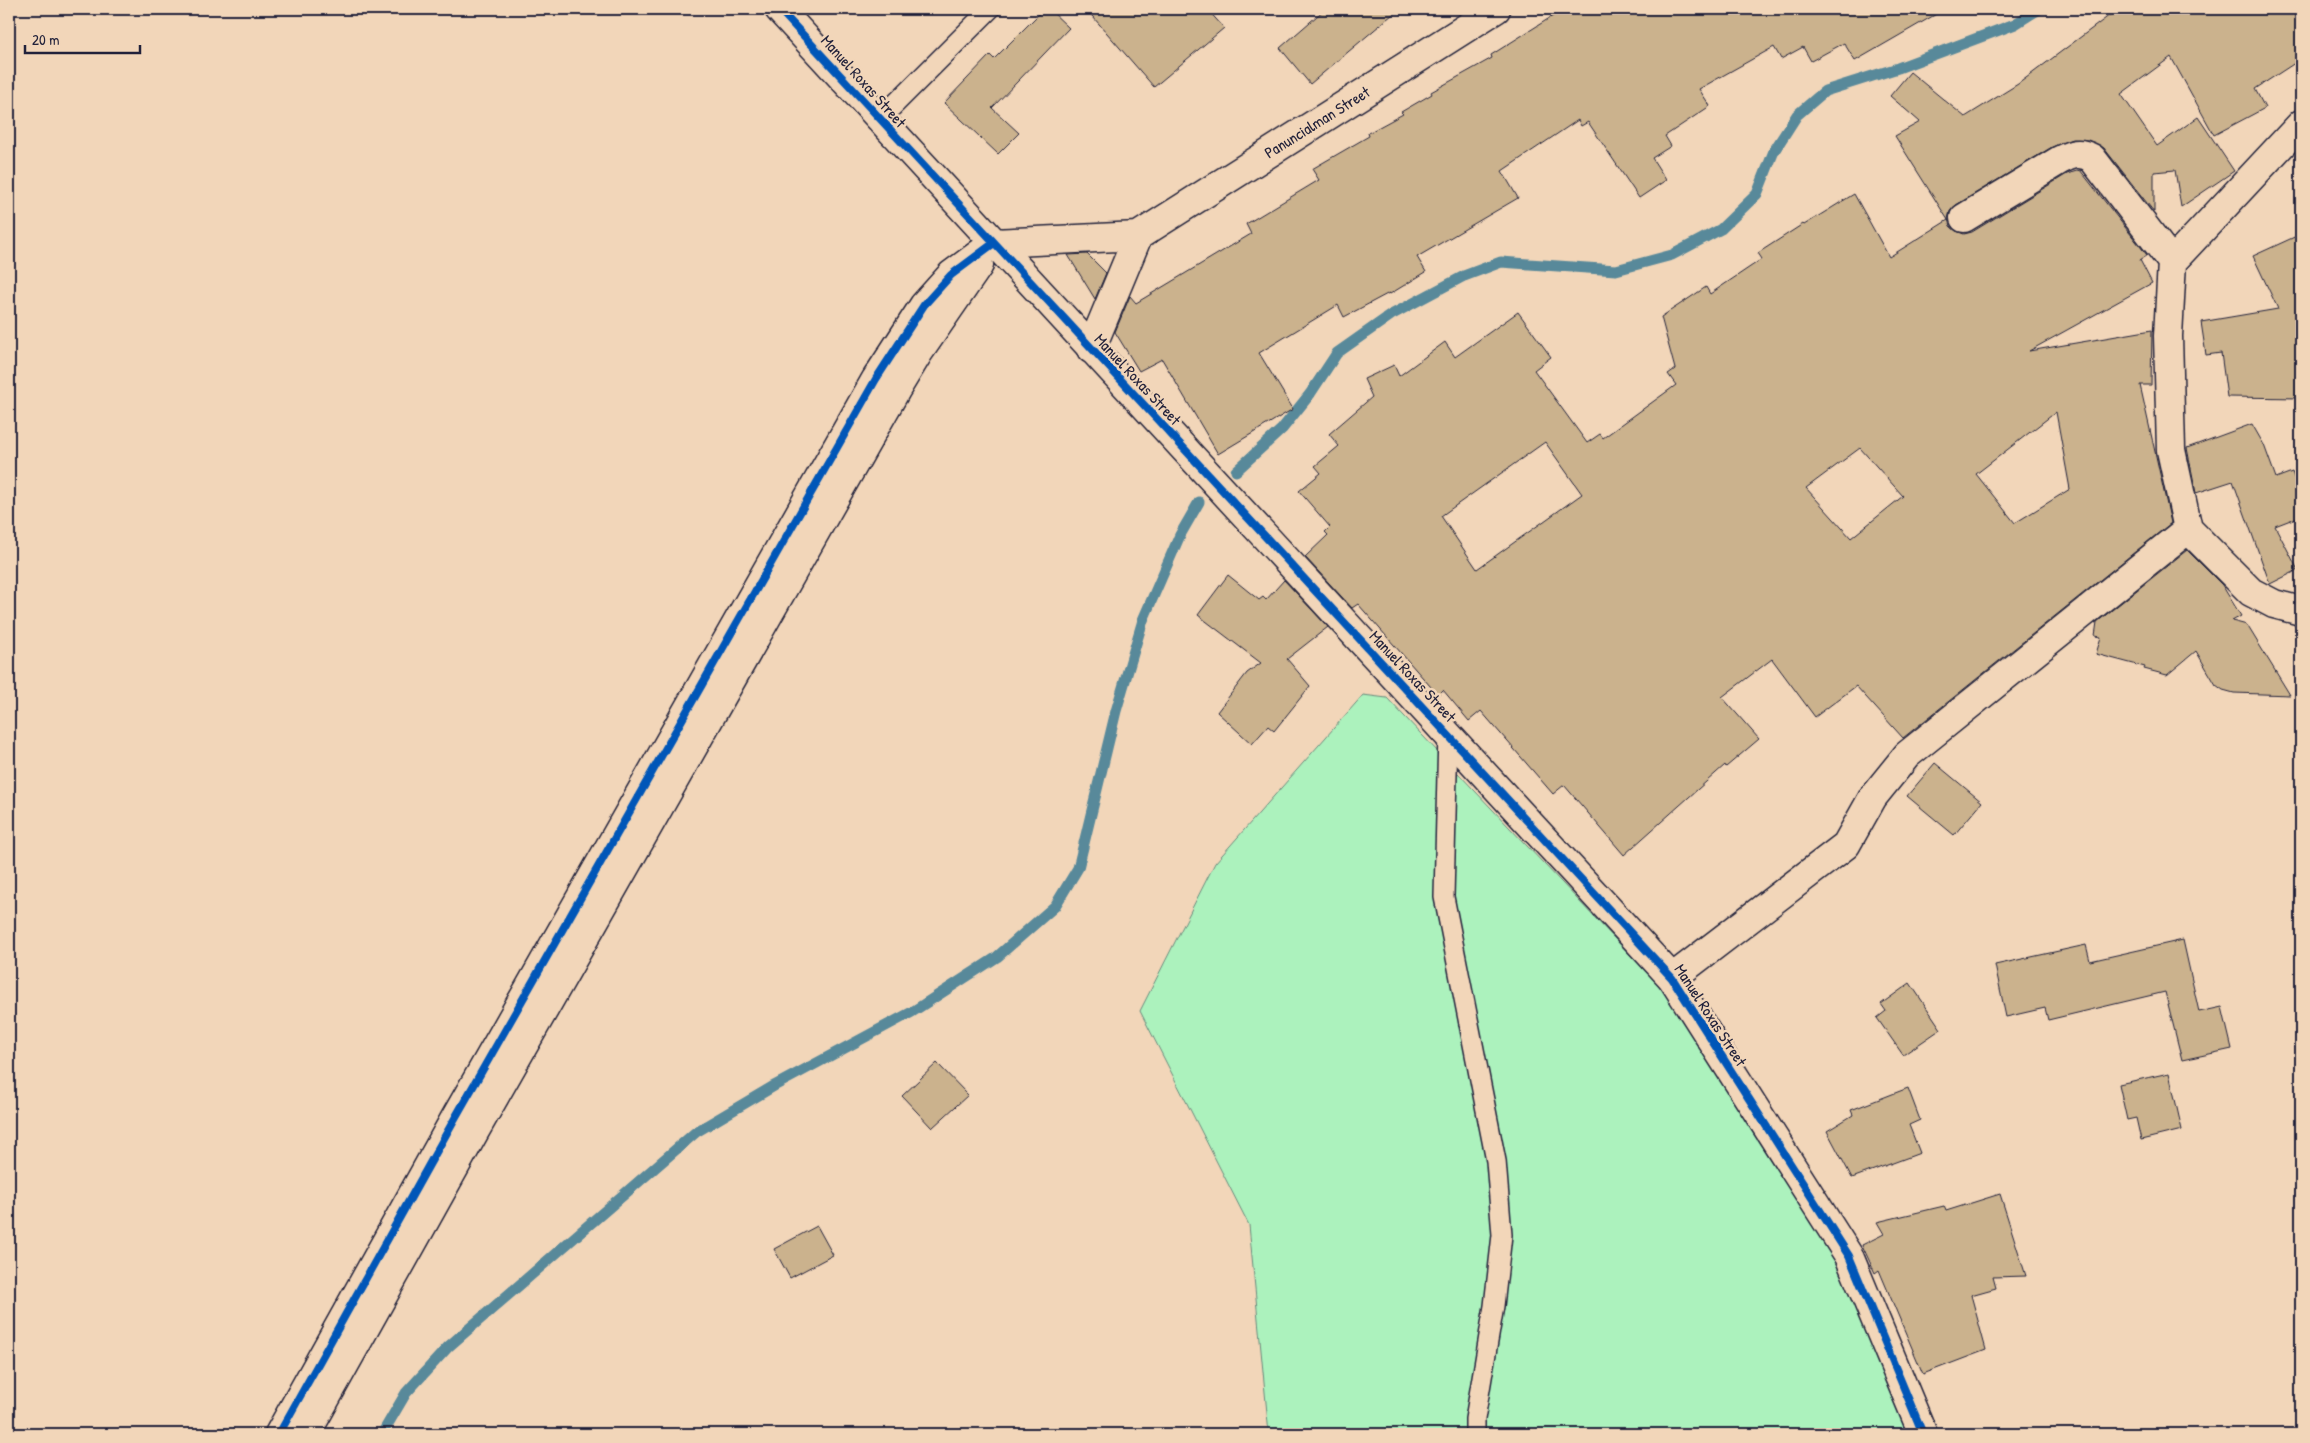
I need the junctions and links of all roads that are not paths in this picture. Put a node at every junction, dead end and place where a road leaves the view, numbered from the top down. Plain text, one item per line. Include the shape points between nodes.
1 (779, 9) edge
2 (990, 9) edge
3 (1496, 9) edge
4 (880, 119) junction
5 (2301, 124) edge
6 (1964, 218) dead end
7 (1138, 236) junction
8 (994, 243) junction
9 (2172, 262) junction
10 (1091, 349) junction
11 (2188, 529) junction
12 (2301, 611) edge
13 (1448, 733) junction
14 (1672, 978) junction
15 (279, 1434) edge
16 (306, 1434) edge
17 (1475, 1434) edge
18 (1923, 1434) edge

1 - 4 street, Manuel Roxas Street
2 - 4 lane
3 - 7 street, Panuncialman Street
4 - 8 street, Manuel Roxas Street
5 - 9 street
6 - 9 street via 2060,160 2074,153 2084,154 2092,158
7 - 8 street, Panuncialman Street
7 - 10 street
8 - 10 street, Manuel Roxas Street
8 - 15 street via 951,275 924,305 876,379
8 - 16 street via 896,390
9 - 11 street via 2168,336 2171,450
10 - 13 street, Manuel Roxas Street
11 - 12 street via 2250,592 2274,604
11 - 14 street via 1907,755 1873,797 1846,845
13 - 14 street, Manuel Roxas Street
13 - 17 lane via 1444,897 1496,1161 1502,1236
14 - 18 street, Manuel Roxas Street via 1849,1256

